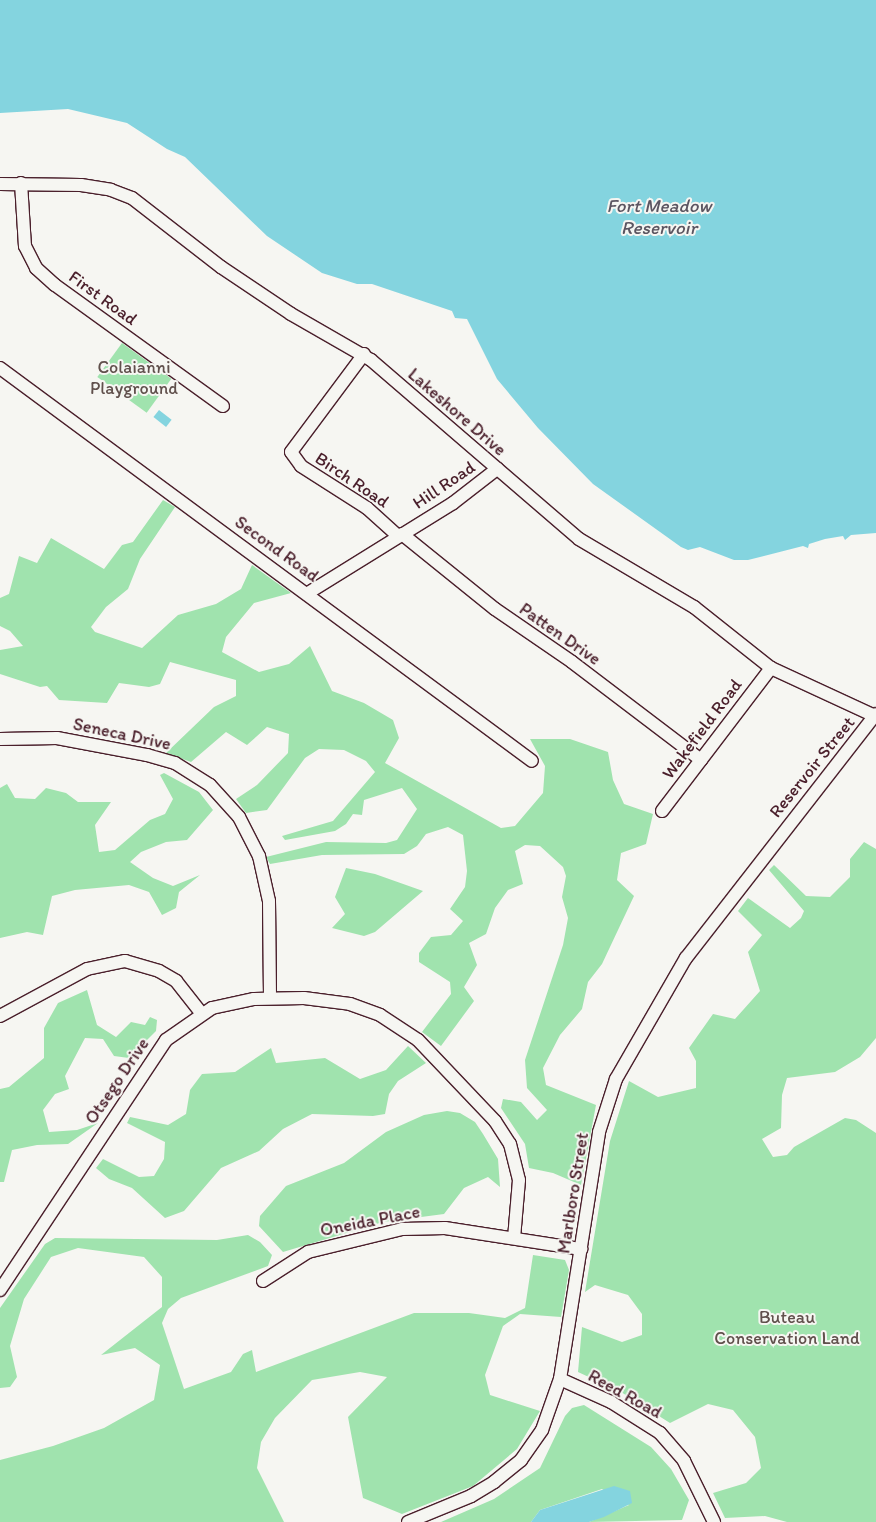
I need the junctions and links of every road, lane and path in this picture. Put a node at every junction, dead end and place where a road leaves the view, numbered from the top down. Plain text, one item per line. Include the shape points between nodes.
1 (21, 183) junction
2 (0, 184) edge
3 (364, 354) junction
4 (0, 368) edge
5 (223, 406) dead end
6 (497, 470) junction
7 (400, 535) junction
8 (308, 593) junction
9 (771, 668) junction
10 (876, 715) edge
11 (0, 739) edge
12 (701, 760) junction
13 (532, 761) dead end
14 (662, 811) dead end
15 (776, 841) joint
16 (270, 998) junction
17 (202, 1014) junction
18 (0, 1016) edge
19 (514, 1238) junction
20 (581, 1249) junction
21 (263, 1281) dead end
22 (0, 1290) edge
23 (560, 1379) junction
24 (408, 1522) edge
25 (714, 1522) edge

1 - 2 street, Lakeshore Drive
1 - 3 street, Lakeshore Drive via 81,185 111,190 132,198 221,267 291,314
1 - 5 street, First Road via 24,246 36,268
3 - 6 street, Lakeshore Drive
3 - 7 street, Birch Road via 291,452 301,466 367,508
4 - 8 street, Second Road
6 - 7 street, Hill Road via 459,499
6 - 9 street, Lakeshore Drive via 579,539 694,607
7 - 8 street, Hill Road
7 - 12 street, Patten Drive
8 - 13 street, Second Road
9 - 10 street, Lakeshore Drive
9 - 12 street, Wakefield Road
10 - 15 street, Reservoir Street
11 - 16 street, Seneca Drive via 57,738 147,755 175,763 210,785 239,817 259,856 269,900
12 - 14 street, Wakefield Road
15 - 20 street, Marlboro Street via 674,975 616,1079 601,1125
16 - 17 street, Otsego Drive via 230,1003
16 - 19 street, Otsego Drive via 327,1000 365,1009 393,1022 429,1052 495,1121 510,1144 519,1180
17 - 18 street via 176,981 159,971 125,961 87,969
17 - 22 street, Otsego Drive via 166,1040 155,1054
19 - 20 street, Oneida Place
19 - 21 street, Oneida Place via 445,1228 402,1229 308,1252
20 - 23 street, Marlboro Street
23 - 24 street, Marlboro Street via 542,1430 517,1464 478,1492
23 - 25 street, Reed Road via 612,1402 660,1433 684,1461

